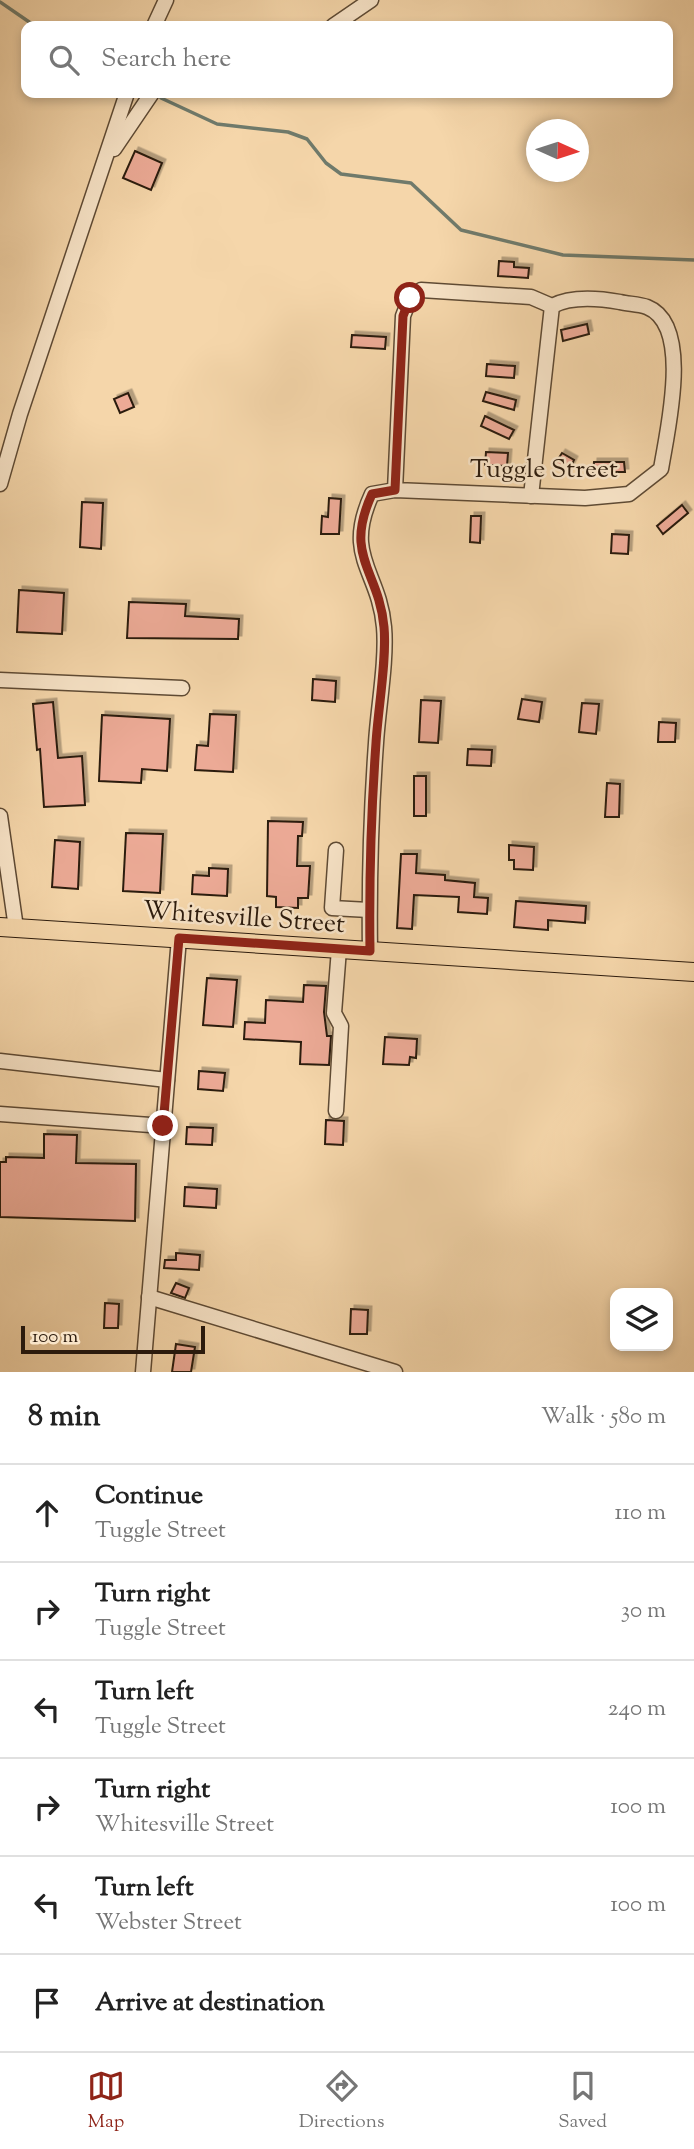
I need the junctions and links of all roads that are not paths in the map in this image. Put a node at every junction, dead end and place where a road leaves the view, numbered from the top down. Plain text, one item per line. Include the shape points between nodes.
1 (166, 0) edge
2 (371, 0) edge
3 (156, 21) edge
4 (340, 21) edge
5 (125, 98) edge
6 (149, 98) edge
7 (103, 165) junction
8 (552, 306) junction
9 (0, 484) edge
10 (395, 490) junction
11 (531, 496) junction
12 (0, 681) edge
13 (182, 688) dead end
14 (0, 816) edge
15 (336, 850) dead end
16 (4, 867) edge
17 (369, 910) junction
18 (8, 927) edge
19 (179, 938) junction
20 (339, 949) junction
21 (370, 951) junction
22 (694, 971) edge
23 (0, 1061) edge
24 (167, 1080) junction
25 (336, 1111) dead end
26 (0, 1114) edge
27 (163, 1126) junction
28 (149, 1297) junction
29 (143, 1372) edge
30 (395, 1372) edge

1 - 3 street
2 - 4 street
5 - 7 street
6 - 7 street
7 - 9 street
8 - 10 street, Tuggle Street via 531,297 421,290 410,298 403,316
8 - 11 street
8 - 11 street, Tuggle Street via 564,300 607,300 648,307 667,326 674,350 670,417 661,469 629,494
10 - 11 street, Tuggle Street
10 - 17 street via 372,494 362,517 360,554 384,627 369,843
12 - 13 street
14 - 16 street
15 - 17 street via 332,908
16 - 18 street
17 - 21 street
18 - 19 main road, Whitesville Street
19 - 20 main road, Whitesville Street
19 - 24 street
20 - 21 main road, Whitesville Street
20 - 25 street via 334,1013 341,1026
21 - 22 main road, Whitesville Street
23 - 24 street
24 - 27 street
26 - 27 street
27 - 28 street
28 - 29 street
28 - 30 street

